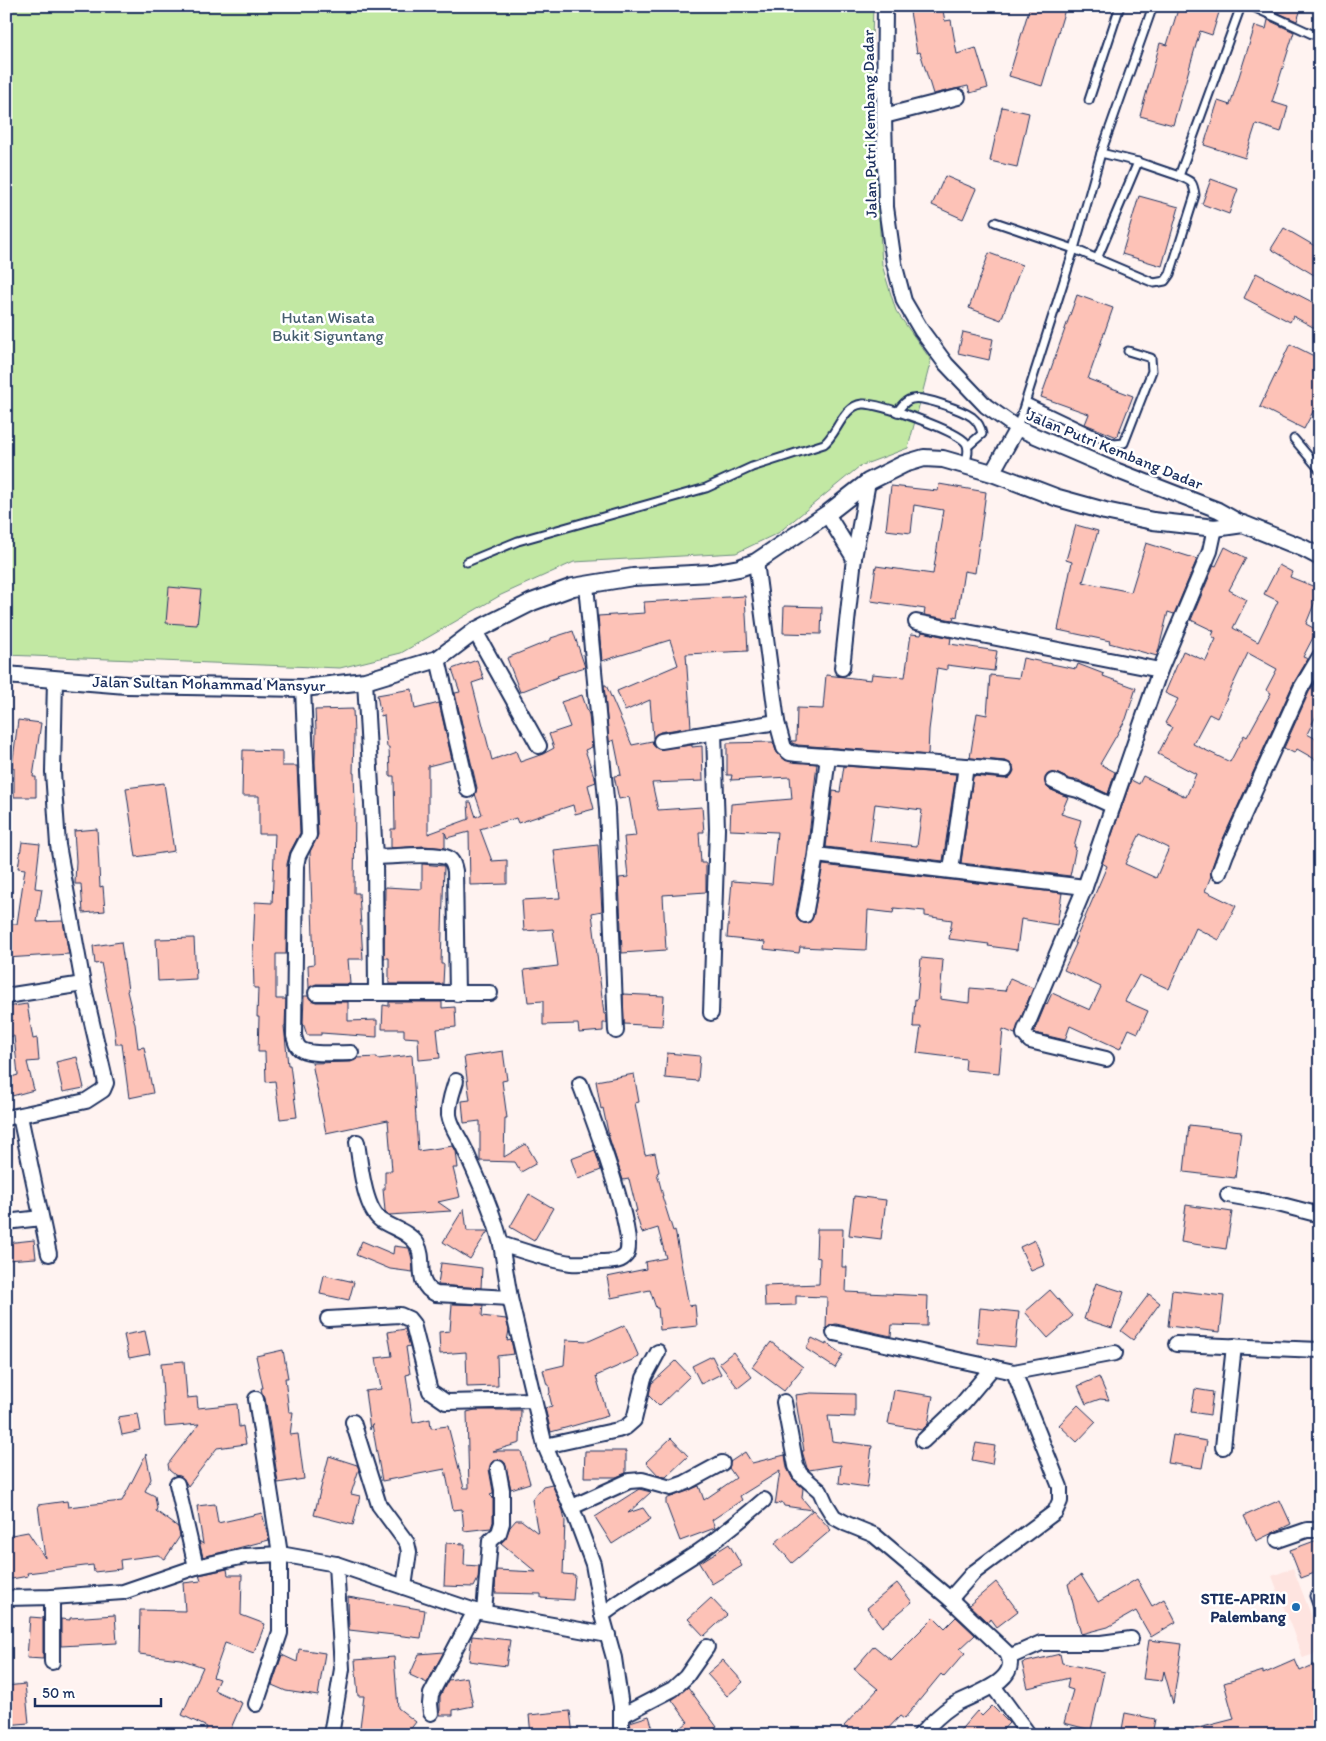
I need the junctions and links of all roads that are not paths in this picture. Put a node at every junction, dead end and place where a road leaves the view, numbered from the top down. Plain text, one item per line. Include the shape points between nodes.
1 (885, 6) edge
2 (1120, 6) edge
3 (1153, 6) edge
4 (1241, 6) edge
5 (1251, 6) edge
6 (1312, 34) dead end
7 (958, 97) dead end
8 (1089, 100) dead end
9 (884, 116) junction
10 (1101, 153) junction
11 (1138, 162) junction
12 (1179, 176) junction
13 (995, 222) dead end
14 (1074, 249) junction
15 (1097, 259) junction
16 (1128, 351) dead end
17 (1026, 402) junction
18 (897, 412) junction
19 (1017, 428) junction
20 (1294, 439) dead end
21 (968, 446) junction
22 (965, 466) junction
23 (1320, 470) edge
24 (992, 473) junction
25 (868, 482) junction
26 (827, 514) junction
27 (1243, 524) junction
28 (1216, 528) junction
29 (1320, 557) edge
30 (854, 558) junction
31 (467, 562) dead end
32 (756, 562) junction
33 (586, 585) junction
34 (916, 622) dead end
35 (475, 631) junction
36 (1320, 656) edge
37 (438, 659) junction
38 (842, 668) dead end
39 (1160, 670) junction
40 (6, 675) edge
41 (55, 679) junction
42 (365, 682) junction
43 (304, 688) junction
44 (778, 722) junction
45 (714, 732) junction
46 (661, 740) dead end
47 (539, 746) dead end
48 (828, 756) junction
49 (966, 766) junction
50 (1005, 770) dead end
51 (1053, 781) dead end
52 (468, 790) dead end
53 (1113, 806) junction
54 (816, 855) junction
55 (375, 857) junction
56 (951, 870) junction
57 (1219, 873) dead end
58 (1085, 887) junction
59 (805, 915) dead end
60 (84, 984) junction
61 (316, 993) dead end
62 (376, 993) junction
63 (490, 993) dead end
64 (456, 994) junction
65 (6, 996) edge
66 (711, 1013) dead end
67 (616, 1031) dead end
68 (351, 1053) dead end
69 (1106, 1059) dead end
70 (456, 1081) dead end
71 (580, 1084) dead end
72 (13, 1117) edge
73 (357, 1142) dead end
74 (1228, 1195) dead end
75 (1320, 1215) edge
76 (41, 1218) junction
77 (6, 1222) edge
78 (501, 1244) junction
79 (49, 1254) dead end
80 (510, 1298) junction
81 (328, 1319) dead end
82 (834, 1333) dead end
83 (1176, 1344) dead end
84 (1234, 1346) junction
85 (1320, 1350) edge
86 (658, 1352) dead end
87 (1115, 1353) dead end
88 (993, 1368) junction
89 (1014, 1372) junction
90 (256, 1399) dead end
91 (534, 1400) junction
92 (784, 1402) dead end
93 (353, 1422) dead end
94 (923, 1441) dead end
95 (546, 1446) junction
96 (1223, 1447) dead end
97 (722, 1463) dead end
98 (498, 1468) dead end
99 (177, 1484) dead end
100 (764, 1500) dead end
101 (572, 1507) junction
102 (1320, 1530) edge
103 (1278, 1540) dead end
104 (280, 1554) junction
105 (336, 1564) junction
106 (196, 1567) junction
107 (404, 1587) junction
108 (1314, 1596) dead end
109 (52, 1597) junction
110 (6, 1598) edge
111 (950, 1598) junction
112 (479, 1611) junction
113 (1320, 1613) edge
114 (602, 1614) junction
115 (608, 1635) junction
116 (1131, 1639) dead end
117 (707, 1647) dead end
118 (1009, 1657) junction
119 (52, 1662) dead end
120 (993, 1686) junction
121 (256, 1704) dead end
122 (431, 1713) dead end
123 (621, 1716) junction
124 (331, 1735) edge
125 (621, 1735) edge
126 (920, 1735) edge
127 (1029, 1735) edge

1 - 9 street, Jalan Putri Kembang Dadar
2 - 8 lane
3 - 10 lane
4 - 12 lane
5 - 6 lane
7 - 9 street
9 - 19 street, Jalan Putri Kembang Dadar via 886,207 894,263 904,301 946,364 986,406
10 - 11 lane
10 - 14 lane
11 - 12 lane
11 - 15 lane
12 - 15 lane via 1192,182 1195,195 1165,281 1154,283
13 - 14 lane
14 - 15 lane
14 - 17 lane
16 - 17 lane via 1151,358 1152,371 1124,443 1114,444
17 - 19 lane
18 - 21 lane via 958,436
18 - 21 lane via 906,401 925,398 972,417 982,434
18 - 31 lane via 858,405 824,444 752,467 706,488 518,541
19 - 24 street
19 - 27 street, Jalan Putri Kembang Dadar via 1218,510
20 - 23 lane
21 - 22 lane
22 - 24 street, Jalan Sultan Mohammad Mansyur
22 - 25 street, Jalan Sultan Mohammad Mansyur via 943,459 924,458
24 - 28 street, Jalan Sultan Mohammad Mansyur via 1058,498 1105,511 1153,521
25 - 26 street, Jalan Sultan Mohammad Mansyur
25 - 30 street
26 - 30 street
26 - 32 street, Jalan Sultan Mohammad Mansyur
27 - 28 street, Jalan Sultan Mohammad Mansyur
27 - 29 street
28 - 39 street via 1210,551
30 - 38 street
32 - 33 street, Jalan Sultan Mohammad Mansyur via 712,573 633,577
32 - 44 street
33 - 35 street, Jalan Sultan Mohammad Mansyur via 532,602
33 - 67 street via 607,809
34 - 39 street
35 - 37 street, Jalan Sultan Mohammad Mansyur
35 - 47 street
36 - 57 street via 1301,688
37 - 42 street, Jalan Sultan Mohammad Mansyur
37 - 52 street
39 - 53 street
40 - 41 street, Jalan Sultan Mohammad Mansyur
41 - 43 street, Jalan Sultan Mohammad Mansyur via 126,685
41 - 60 street via 53,772 58,845
42 - 43 street, Jalan Sultan Mohammad Mansyur
42 - 55 street
43 - 68 street via 309,835 296,866 294,1036 296,1046 302,1050
44 - 45 street
44 - 48 street via 784,748 790,753
45 - 46 street
45 - 66 street via 717,829
48 - 49 street
48 - 54 street
49 - 50 street
49 - 56 street
51 - 53 street
53 - 58 street
54 - 56 street
54 - 59 street
55 - 62 street
55 - 64 street via 430,855 450,858 455,871
56 - 58 street
58 - 69 street via 1024,1034 1030,1041
60 - 65 street
60 - 72 street via 104,1070 106,1083 103,1090 86,1101
61 - 62 street
62 - 64 street
63 - 64 street
70 - 78 street via 449,1115 485,1195
71 - 78 street via 608,1159 626,1229 626,1255 619,1261 572,1263
72 - 76 street
73 - 80 street via 368,1202 379,1219 418,1245 424,1285 428,1291
74 - 75 street
76 - 77 street
76 - 79 street
78 - 80 street
80 - 91 street
81 - 91 street via 400,1315 409,1319 430,1391 446,1402
82 - 88 street
83 - 84 street
84 - 85 street
84 - 96 street
86 - 95 street via 644,1378 634,1420 626,1427
87 - 89 street
88 - 89 street
88 - 94 street via 962,1404
89 - 111 street via 1060,1487 1060,1501 1054,1512 973,1574
90 - 104 street
91 - 95 street
92 - 111 street via 796,1466 800,1474 820,1491 834,1517 874,1535
93 - 107 street via 379,1505 407,1543 409,1552
95 - 101 street
97 - 101 street via 671,1488 642,1480 629,1482
98 - 112 street via 502,1523 499,1533 490,1542
99 - 106 street
100 - 114 street via 697,1553
101 - 114 street via 593,1564
102 - 103 street via 1308,1530
104 - 105 street
104 - 106 street via 245,1556
104 - 121 street via 280,1633
105 - 107 street
105 - 124 street via 342,1669
106 - 109 street via 123,1592
107 - 112 street
108 - 113 lane
109 - 110 street
109 - 119 street
111 - 118 street
112 - 115 street
112 - 122 street via 431,1694
114 - 115 street
115 - 123 street
116 - 118 street via 1102,1643 1041,1643
117 - 123 street via 673,1689
118 - 120 street via 1005,1676
120 - 126 street via 953,1705
120 - 127 street
123 - 125 street

